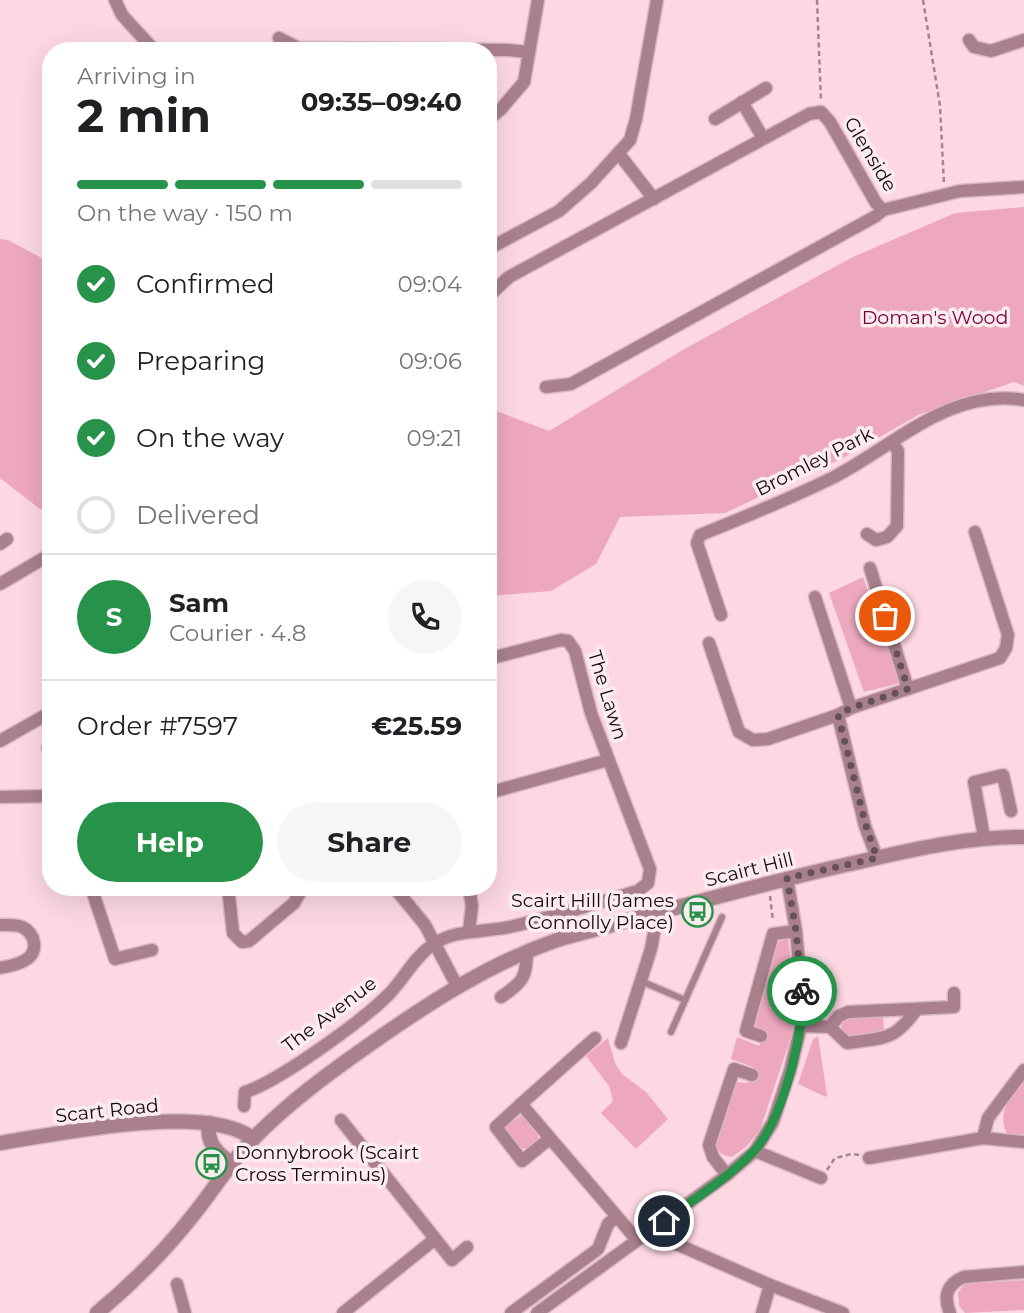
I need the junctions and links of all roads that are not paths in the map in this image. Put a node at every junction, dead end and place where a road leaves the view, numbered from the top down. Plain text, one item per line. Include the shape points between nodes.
1 (115, 0) edge
2 (538, 0) edge
3 (657, 0) edge
4 (278, 38) dead end
5 (968, 40) dead end
6 (1024, 40) edge
7 (147, 42) edge
8 (286, 42) edge
9 (497, 50) edge
10 (529, 52) junction
11 (766, 88) dead end
12 (742, 102) junction
13 (497, 112) edge
14 (715, 119) dead end
15 (764, 138) junction
16 (619, 154) junction
17 (1024, 187) edge
18 (654, 199) junction
19 (883, 210) junction
20 (497, 244) edge
21 (497, 288) edge
22 (546, 387) dead end
23 (1024, 400) edge
24 (892, 442) junction
25 (975, 532) dead end
26 (867, 534) dead end
27 (42, 559) edge
28 (870, 568) dead end
29 (0, 584) edge
30 (815, 597) dead end
31 (721, 615) dead end
32 (709, 643) dead end
33 (497, 657) edge
34 (908, 689) junction
35 (851, 708) junction
36 (838, 715) junction
37 (42, 717) edge
38 (0, 741) edge
39 (608, 760) junction
40 (497, 791) edge
41 (42, 796) edge
42 (0, 797) edge
43 (1011, 811) dead end
44 (984, 837) junction
45 (1024, 837) edge
46 (877, 858) junction
47 (787, 878) junction
48 (94, 896) edge
49 (229, 896) edge
50 (298, 896) edge
51 (401, 896) edge
52 (470, 896) edge
53 (651, 914) junction
54 (722, 917) dead end
55 (0, 925) edge
56 (469, 931) junction
57 (796, 931) junction
58 (434, 943) junction
59 (152, 950) dead end
60 (527, 951) junction
61 (0, 968) edge
62 (641, 981) junction
63 (457, 986) junction
64 (954, 993) dead end
65 (501, 997) dead end
66 (685, 1000) junction
67 (917, 1009) junction
68 (801, 1026) junction
69 (830, 1027) junction
70 (671, 1032) dead end
71 (761, 1036) dead end
72 (596, 1038) dead end
73 (621, 1043) dead end
74 (1024, 1070) edge
75 (752, 1075) dead end
76 (521, 1104) junction
77 (244, 1106) dead end
78 (341, 1120) dead end
79 (209, 1123) junction
80 (983, 1138) junction
81 (253, 1139) junction
82 (549, 1139) junction
83 (1024, 1142) edge
84 (0, 1143) edge
85 (755, 1151) junction
86 (869, 1158) road end
87 (233, 1164) junction
88 (727, 1175) junction
89 (821, 1178) road end
90 (616, 1217) junction
91 (659, 1224) junction
92 (435, 1239) junction
93 (637, 1240) junction
94 (467, 1247) dead end
95 (1024, 1272) edge
96 (177, 1284) dead end
97 (771, 1285) junction
98 (97, 1313) edge
99 (185, 1313) edge
100 (343, 1313) edge
101 (511, 1313) edge
102 (537, 1313) edge
103 (762, 1313) edge
104 (843, 1313) edge
105 (950, 1313) edge

1 - 7 street
2 - 10 street
3 - 16 street via 636,119
4 - 8 street
5 - 6 street via 974,47 991,51
9 - 10 street
10 - 13 street via 524,82
11 - 12 street
12 - 14 street
12 - 15 street
15 - 18 street, Glenside
15 - 19 street, Glenside via 821,111
16 - 18 street
16 - 20 street via 559,211
17 - 19 street via 960,191
18 - 21 street, Glenside via 509,277
19 - 22 street, Glenside via 571,384
23 - 24 street, Bromley Park via 982,401 950,410
24 - 26 street via 898,451 897,526 887,537 876,540
24 - 31 street, Bromley Park via 836,476 701,535 697,543
25 - 34 street via 1007,635 1006,649 1000,657
27 - 29 street
28 - 34 street
30 - 35 street
32 - 36 street via 739,732 753,740
33 - 39 street, The Lawn via 568,641
34 - 35 street
35 - 36 street
36 - 46 street
37 - 38 street
39 - 40 street, The Lawn
39 - 56 street, The Lawn via 650,869 648,883 638,891 511,928
41 - 42 street
43 - 44 street via 1003,775 974,782
44 - 45 street, Scairt Hill
44 - 46 street, Scairt Hill
46 - 47 street, Scairt Hill
47 - 53 street, Scairt Hill
47 - 57 street
48 - 59 street via 115,959
49 - 50 street via 233,933 242,942 249,941
51 - 58 street
52 - 56 street
53 - 60 street, Scairt Hill
53 - 62 street via 654,933
54 - 66 lane
55 - 61 street via 24,928 34,949 30,958
56 - 58 street, The Lawn
57 - 68 street
57 - 71 street via 773,934 747,1031
58 - 63 street
58 - 77 street, The Avenue via 416,958 388,996 276,1076 244,1092
60 - 63 street, Scairt Hill
60 - 65 street via 522,981
62 - 66 lane
62 - 73 street
63 - 81 street, Scairt Hill via 336,1068
64 - 67 street via 954,1007
66 - 70 lane
67 - 69 street via 848,1012
67 - 69 street via 892,1035 847,1042
68 - 69 street
68 - 85 street via 773,1122
72 - 76 street
74 - 80 street via 988,1118
75 - 88 street via 734,1069 709,1145
76 - 82 street
76 - 82 street via 496,1127 522,1161
78 - 92 street
79 - 81 street, Scart Road via 243,1131
79 - 84 street, Scart Road via 139,1122
79 - 87 street via 213,1148
80 - 83 street
80 - 86 street
81 - 87 street, Scairt Hill
82 - 90 street
85 - 88 street
85 - 89 street
87 - 98 street, Scairt Hill via 137,1279
88 - 91 street
90 - 93 street
90 - 101 street via 608,1224 598,1249
91 - 93 street
91 - 97 street via 674,1243
92 - 94 street via 452,1260
92 - 100 street
93 - 102 street
95 - 105 street via 956,1280 947,1294
96 - 99 street
97 - 103 street
97 - 104 street

